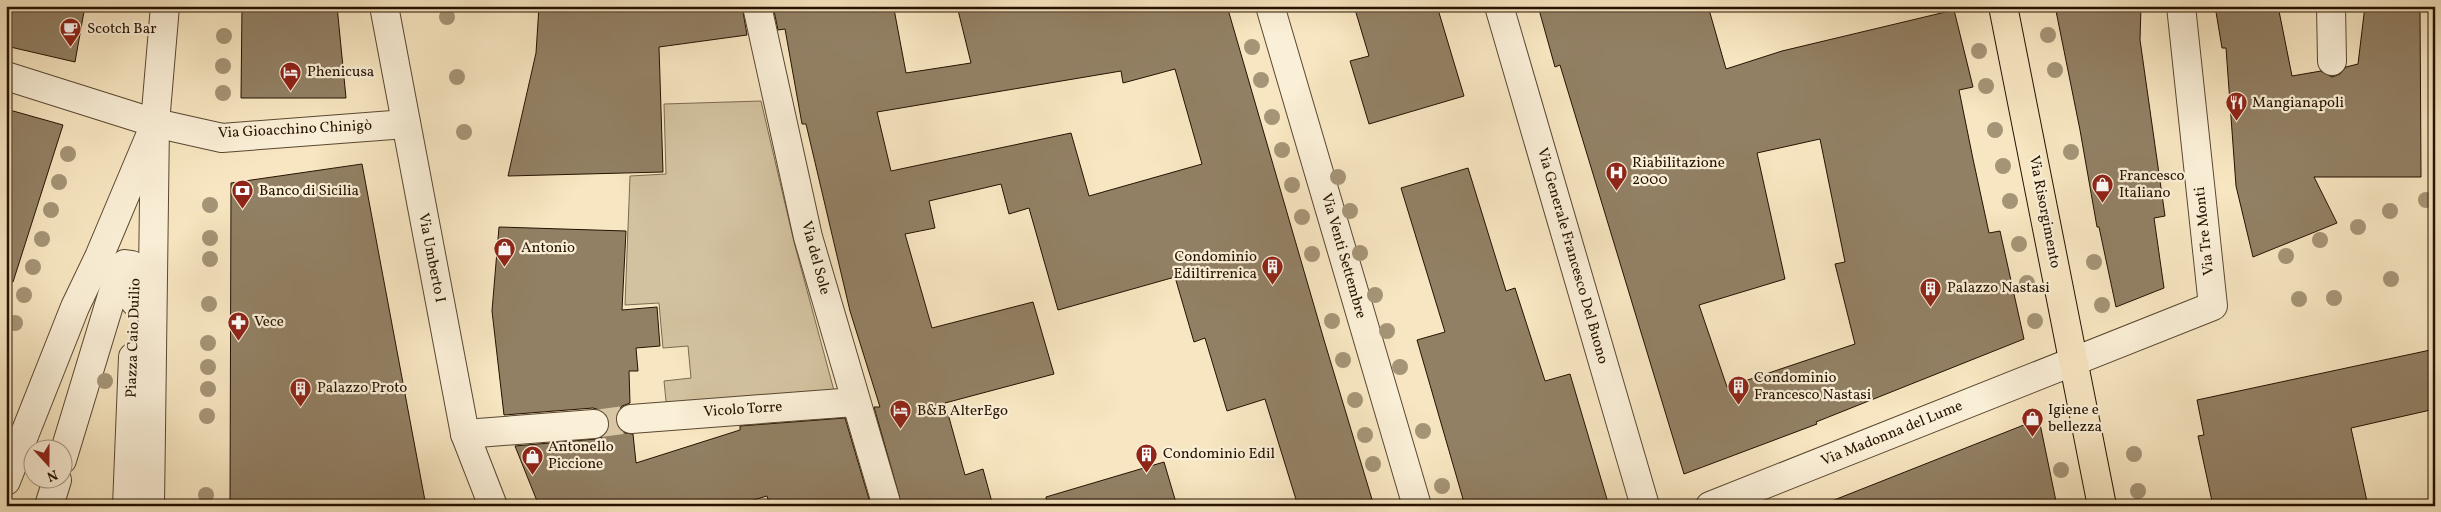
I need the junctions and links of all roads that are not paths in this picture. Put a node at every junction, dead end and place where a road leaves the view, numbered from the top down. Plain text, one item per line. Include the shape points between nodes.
1 (165, 6) edge
2 (384, 6) edge
3 (757, 6) edge
4 (1270, 6) edge
5 (1499, 6) edge
6 (2003, 6) edge
7 (2181, 6) edge
8 (2331, 6) edge
9 (2332, 61) dead end
10 (6, 76) edge
11 (155, 123) junction
12 (406, 124) junction
13 (99, 257) junction
14 (152, 274) junction
15 (2074, 361) junction
16 (854, 402) junction
17 (631, 419) tunnel mouth
18 (594, 424) tunnel mouth
19 (465, 434) junction
20 (68, 440) edge
21 (6, 481) edge
22 (54, 490) edge
23 (49, 506) edge
24 (127, 506) edge
25 (150, 506) edge
26 (493, 506) edge
27 (887, 506) edge
28 (1417, 506) edge
29 (1645, 506) edge
30 (1710, 506) edge
31 (2102, 506) edge

1 - 11 street
2 - 12 street, Via Umberto I
3 - 16 street, Via del Sole via 808,237
4 - 28 street, Via Venti Settembre
5 - 29 street, Via Generale Francesco Del Buono
6 - 15 main road, Via Risorgimento
7 - 15 street, Via Tre Monti via 2213,306
8 - 9 street
10 - 11 street, Via Gioacchino Chinigò
11 - 12 street, Via Gioacchino Chinigò via 222,138
11 - 13 street
11 - 14 street, Piazza Caio Duilio
12 - 19 street, Via Umberto I
13 - 14 street, Piazza Caio Duilio via 138,258
13 - 21 street via 75,308
14 - 25 street, Piazza Caio Duilio
15 - 30 street, Via Madonna del Lume
15 - 31 main road, Via Risorgimento
16 - 17 street, Vicolo Torre
16 - 27 street, Via del Sole
18 - 19 street
19 - 26 street, Via Umberto I
20 - 24 street, Piazza Caio Duilio via 120,269 125,264 132,265 136,271
22 - 23 street

